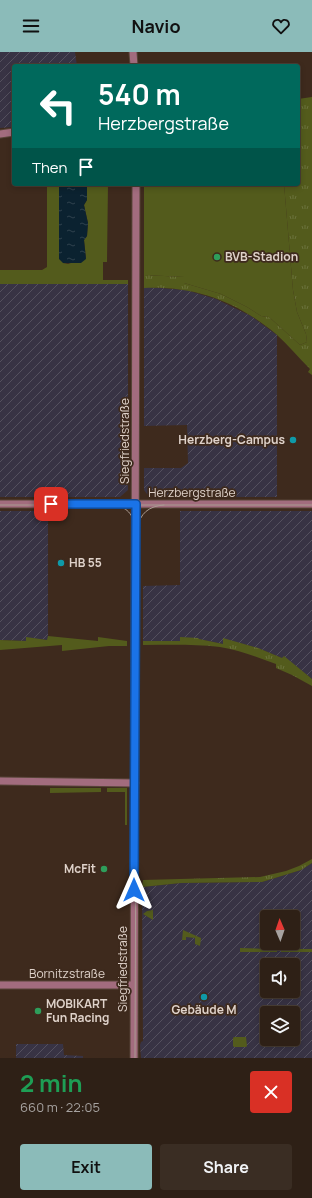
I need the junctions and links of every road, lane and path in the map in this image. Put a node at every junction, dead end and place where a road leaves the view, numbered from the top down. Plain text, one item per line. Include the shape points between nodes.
1 (133, 52) edge
2 (134, 64) edge
3 (12, 132) edge
4 (0, 134) edge
5 (136, 186) edge
6 (0, 504) edge
7 (136, 504) junction
8 (312, 504) edge
9 (0, 782) edge
10 (135, 782) junction
11 (0, 985) edge
12 (134, 985) junction
13 (134, 1058) edge

1 - 2 street
3 - 4 street
5 - 7 street, Siegfriedstraße
6 - 7 street, Herzbergstraße
7 - 8 street, Herzbergstraße
7 - 10 street, Siegfriedstraße
9 - 10 street
10 - 12 street, Siegfriedstraße
11 - 12 street, Bornitzstraße
12 - 13 street, Siegfriedstraße

